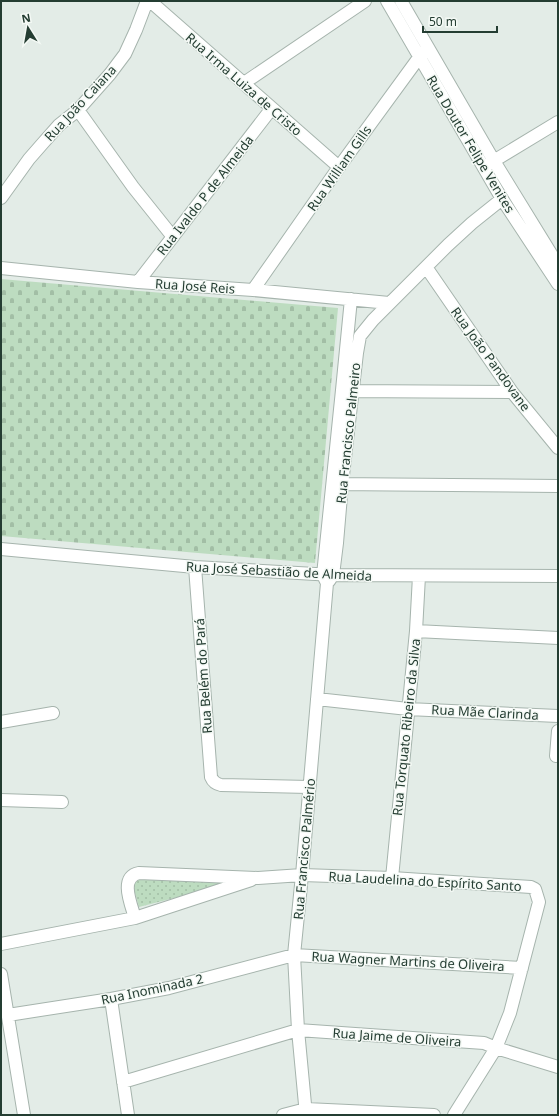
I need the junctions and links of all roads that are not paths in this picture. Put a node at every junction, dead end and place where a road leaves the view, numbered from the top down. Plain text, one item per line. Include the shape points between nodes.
1 (149, 1) edge
2 (365, 1) edge
3 (387, 1) edge
4 (401, 1) edge
5 (423, 52) junction
6 (244, 84) junction
7 (272, 108) junction
8 (78, 110) junction
9 (558, 123) edge
10 (489, 164) junction
11 (339, 167) junction
12 (1, 198) edge
13 (502, 199) junction
14 (173, 237) junction
15 (558, 265) edge
16 (426, 267) junction
17 (1, 268) edge
18 (138, 282) junction
19 (558, 284) edge
20 (253, 290) junction
21 (350, 299) junction
22 (389, 303) junction
23 (348, 334) junction
24 (360, 336) junction
25 (347, 391) junction
26 (512, 392) junction
27 (558, 448) edge
28 (337, 484) junction
29 (558, 486) edge
30 (1, 548) edge
31 (195, 567) junction
32 (419, 576) junction
33 (558, 576) edge
34 (328, 578) junction
35 (416, 630) junction
36 (558, 638) edge
37 (317, 700) junction
38 (408, 708) junction
39 (53, 713) dead end
40 (558, 716) edge
41 (1, 722) edge
42 (558, 731) edge
43 (556, 756) dead end
44 (309, 787) junction
45 (1, 800) edge
46 (62, 802) dead end
47 (302, 875) junction
48 (258, 878) junction
49 (392, 878) junction
50 (135, 918) junction
51 (1, 944) edge
52 (294, 955) junction
53 (522, 968) junction
54 (1, 974) edge
55 (111, 999) junction
56 (8, 1015) junction
57 (298, 1030) junction
58 (496, 1048) junction
59 (558, 1067) edge
60 (123, 1082) junction
61 (306, 1112) edge
62 (24, 1115) edge
63 (128, 1115) edge
64 (284, 1115) edge
65 (434, 1115) edge
66 (454, 1115) edge

1 - 6 street, Rua Irma Luiza de Cristo
1 - 8 street, Rua João Caiana via 125,54
2 - 6 street
3 - 5 street, Rua Doutor Felipe Venites
4 - 5 street, Rua Doutor Felipe Venites
5 - 10 street, Rua Doutor Felipe Venites
5 - 11 street, Rua William Gills
6 - 7 street, Rua Irma Luiza de Cristo
7 - 11 street, Rua Irma Luiza de Cristo
7 - 14 street, Rua Ivaldo P de Almeida
8 - 12 street, Rua João Caiana via 28,159
8 - 14 street via 133,187
9 - 10 street
10 - 13 street, Rua Doutor Felipe Venites
10 - 15 street, Rua Doutor Felipe Venites
11 - 20 street, Rua William Gills
13 - 16 street, Rua Francisco Palmeiro via 472,223
13 - 19 street, Rua Doutor Felipe Venites
14 - 18 street, Rua Ivaldo P de Almeida
16 - 22 street, Rua Francisco Palmeiro
16 - 26 street, Rua João Pandovane
17 - 18 street, Rua José Reis
18 - 20 street, Rua José Reis
20 - 21 street, Rua José Reis
21 - 22 street, Rua José Reis
21 - 23 street, Rua Francisco Palmeiro
22 - 24 street, Rua Francisco Palmeiro
23 - 24 street
23 - 25 street, Rua Francisco Palmeiro
24 - 25 street, Rua Francisco Palmeiro
25 - 26 street
25 - 28 street, Rua Francisco Palmeiro
26 - 27 street, Rua João Pandovane
28 - 29 street
28 - 34 street, Rua Francisco Palmeiro
30 - 31 street, Rua José Sebastião de Almeida
31 - 34 street, Rua José Sebastião de Almeida
31 - 44 street, Rua Belém do Pará via 211,777 216,784 221,785
32 - 33 street, Rua José Sebastião de Almeida
32 - 34 street, Rua José Sebastião de Almeida
32 - 35 street, Rua Torquato Ribeiro da Silva
34 - 37 street, Rua Francisco Palmério
35 - 36 street
35 - 38 street, Rua Torquato Ribeiro da Silva
37 - 38 street, Rua Mãe Clarinda
37 - 44 street, Rua Francisco Palmério
38 - 40 street, Rua Mãe Clarinda
38 - 49 street, Rua Torquato Ribeiro da Silva
39 - 41 street
42 - 43 street
44 - 47 street, Rua Francisco Palmério
45 - 46 street
47 - 48 street, Rua Laudelina do Espírito Santo
47 - 49 street, Rua Laudelina do Espírito Santo
47 - 52 street, Rua Francisco Palmério
48 - 50 street
48 - 50 street via 134,874 128,880 128,888
49 - 53 street, Rua Laudelina do Espírito Santo via 535,889 539,902
50 - 51 street
52 - 53 street, Rua Wagner Martins de Oliveira
52 - 55 street, Rua Inominada 2 via 169,988
52 - 57 street, Rua Francisco Palmério
53 - 58 street via 510,1013
54 - 56 street
55 - 56 street, Rua Inominada 2
55 - 60 street
56 - 62 street
57 - 58 street, Rua Jaime de Oliveira via 484,1043
57 - 60 street
57 - 61 street, Rua Francisco Palmério
58 - 59 street, Rua Jaime de Oliveira
58 - 66 street
60 - 63 street
61 - 64 street
61 - 65 street

